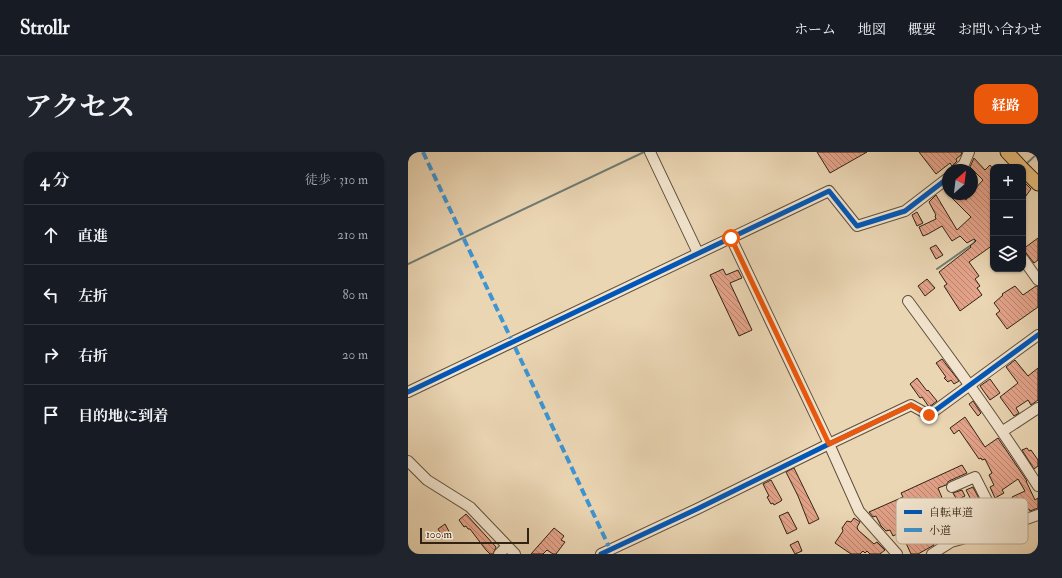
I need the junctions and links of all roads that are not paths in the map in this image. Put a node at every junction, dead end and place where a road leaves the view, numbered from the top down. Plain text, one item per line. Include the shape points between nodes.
1 (650, 152) edge
2 (969, 152) edge
3 (1007, 152) edge
4 (964, 164) edge
5 (1019, 164) edge
6 (1026, 171) edge
7 (942, 182) edge
8 (1038, 184) edge
9 (731, 238) junction
10 (698, 252) junction
11 (1026, 264) edge
12 (1038, 280) edge
13 (908, 301) dead end
14 (1038, 335) edge
15 (971, 385) junction
16 (408, 392) edge
17 (1038, 408) edge
18 (1003, 432) junction
19 (829, 444) junction
20 (408, 461) edge
21 (1038, 486) edge
22 (952, 487) dead end
23 (986, 498) edge
24 (1038, 515) edge
25 (1028, 519) edge
26 (948, 544) edge
27 (507, 546) junction
28 (608, 552) edge
29 (498, 554) edge
30 (515, 554) edge
31 (897, 554) edge
32 (932, 554) edge

1 - 10 street
2 - 4 street
3 - 5 main road
6 - 8 main road
7 - 9 street via 904,211 857,226 829,191
9 - 10 street
9 - 19 street
10 - 16 street
11 - 12 street
13 - 15 street
14 - 15 street
15 - 18 street
15 - 19 street via 929,415 911,405
17 - 18 street
18 - 21 street
19 - 28 street
19 - 31 street via 859,511
20 - 27 street via 427,480 470,507
22 - 23 street via 975,477
24 - 25 street
26 - 32 street
27 - 29 street
27 - 30 street

